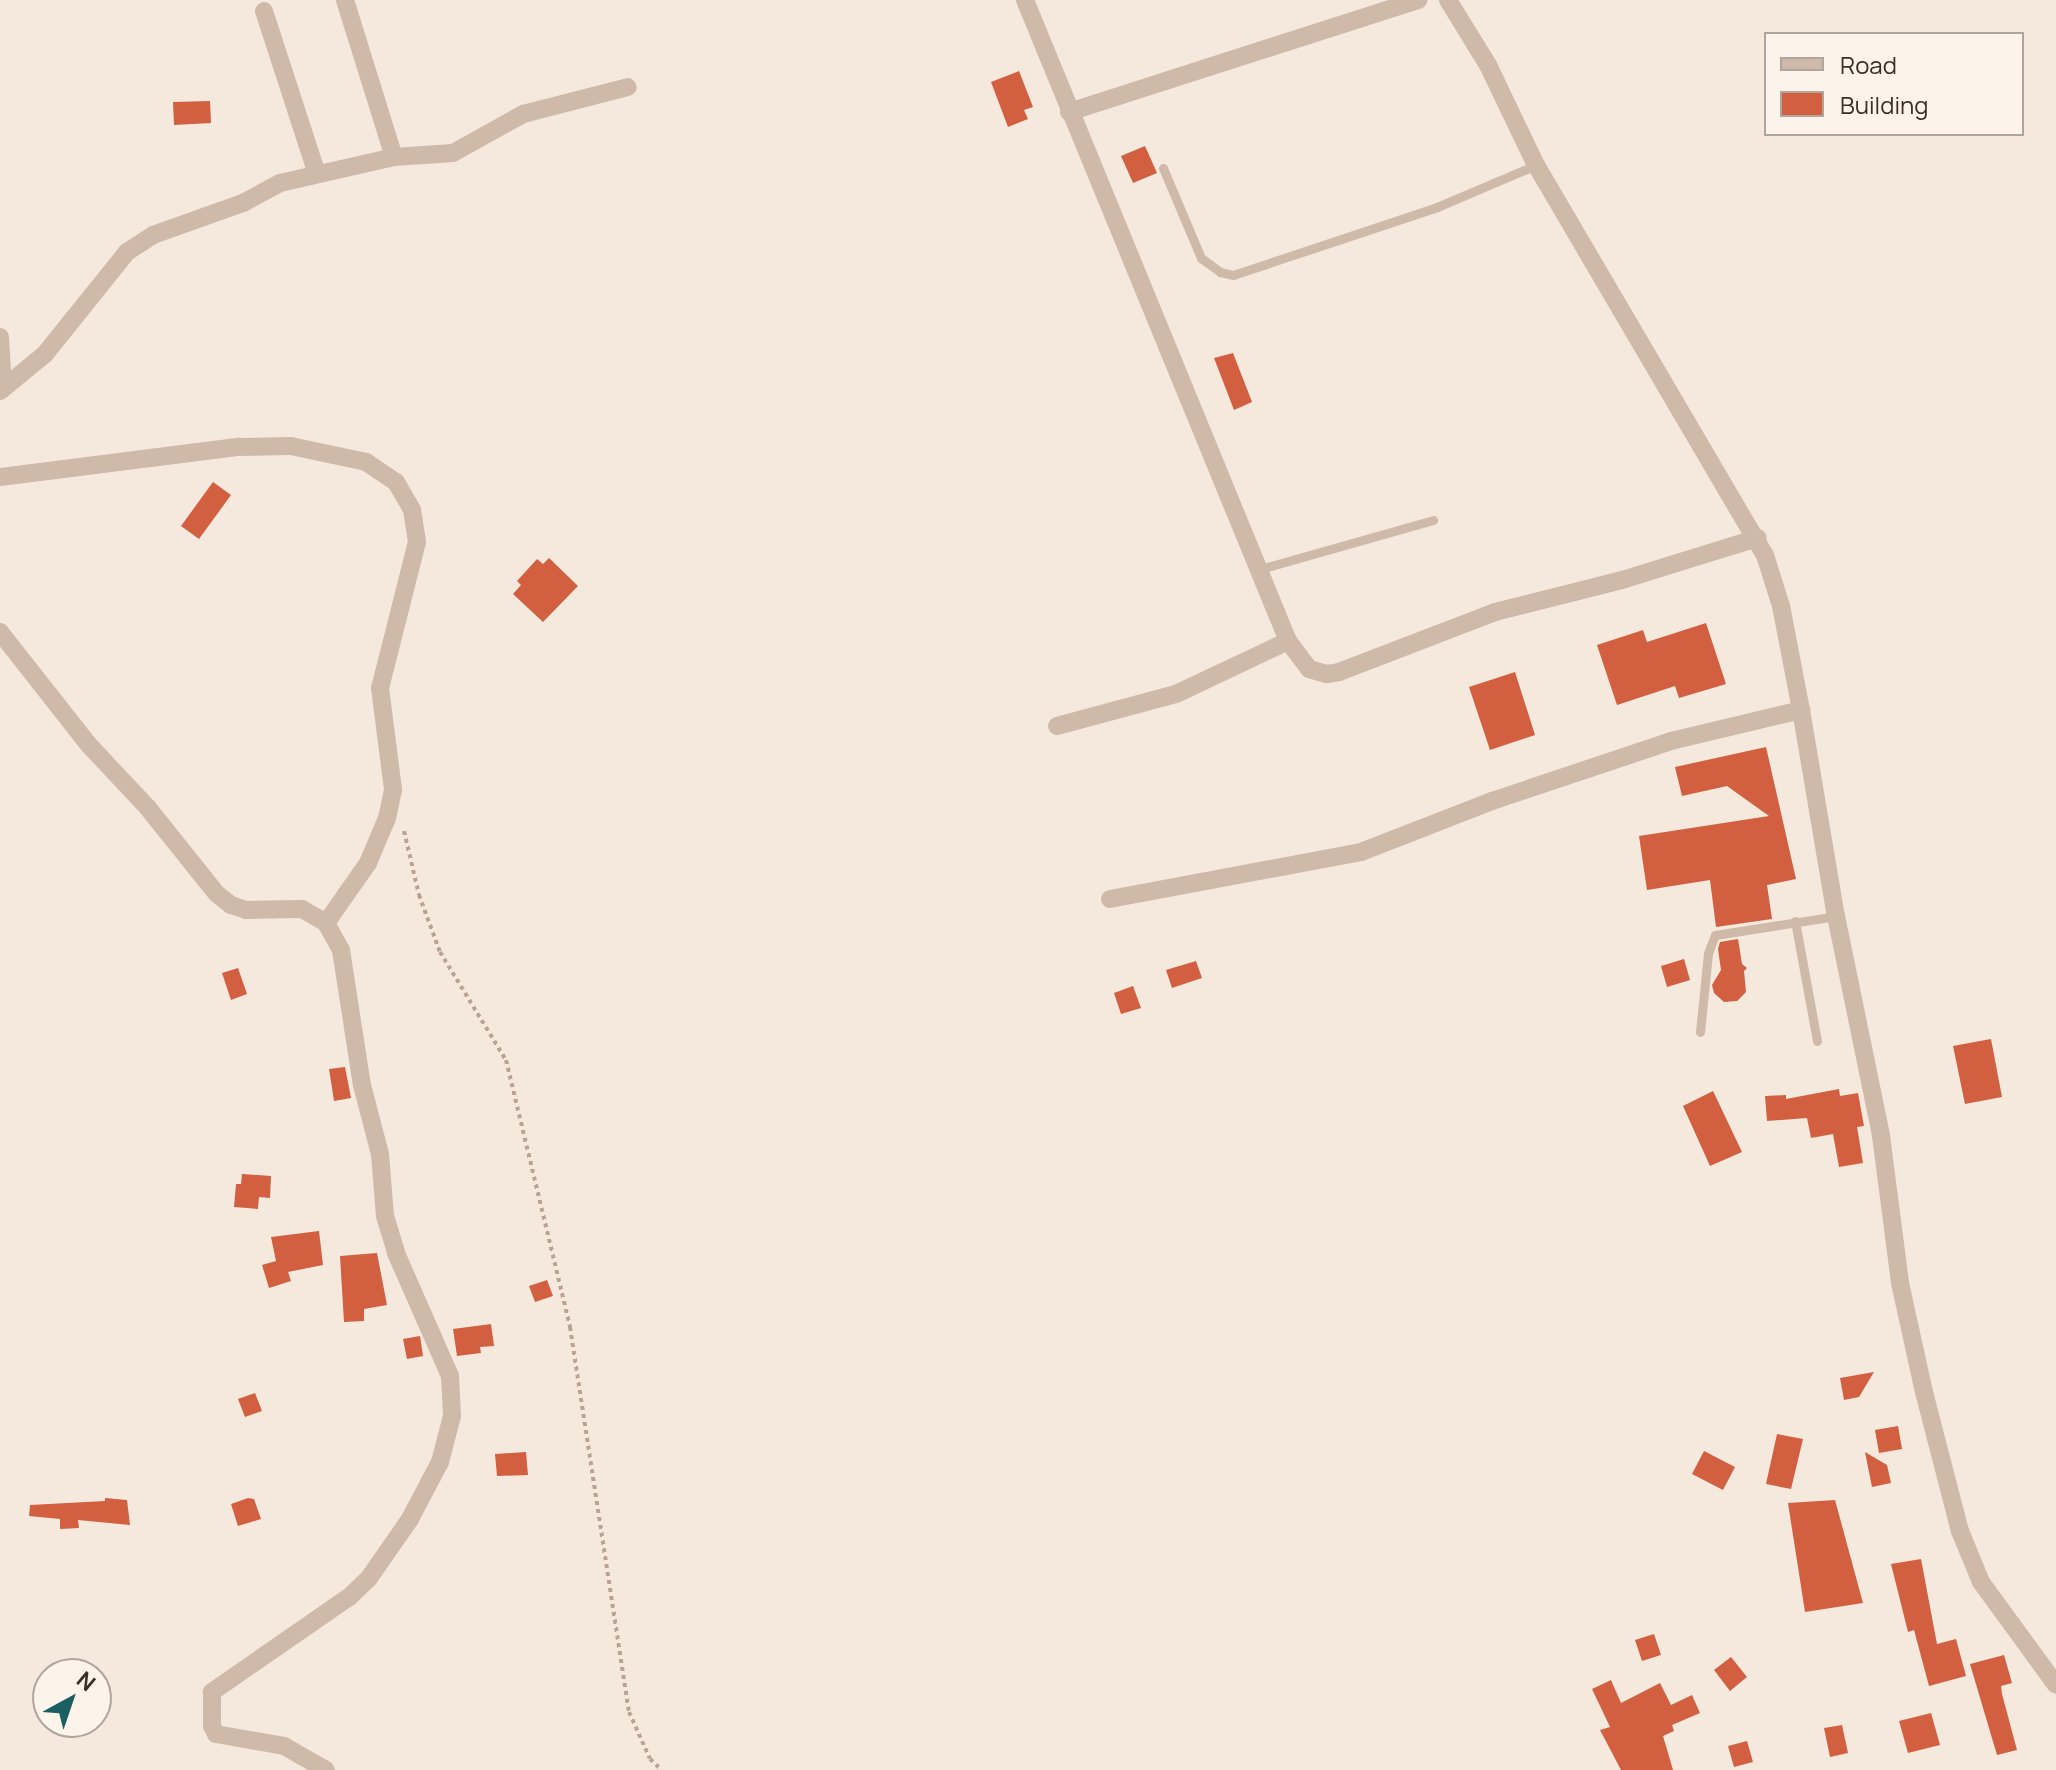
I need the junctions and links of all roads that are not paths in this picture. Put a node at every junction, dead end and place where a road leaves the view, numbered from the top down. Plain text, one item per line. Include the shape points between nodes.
1 (345, 0) edge
2 (1025, 0) edge
3 (1418, 0) edge
4 (1448, 0) edge
5 (264, 11) dead end
6 (628, 87) dead end
7 (1069, 112) junction
8 (394, 157) junction
9 (1536, 165) junction
10 (1163, 168) dead end
11 (317, 174) junction
12 (0, 337) edge
13 (2, 389) edge
14 (0, 477) edge
15 (1433, 520) dead end
16 (1758, 538) junction
17 (1260, 569) junction
18 (0, 632) edge
19 (1288, 641) junction
20 (1801, 710) junction
21 (1057, 726) dead end
22 (1110, 899) dead end
23 (1836, 916) junction
24 (1795, 921) junction
25 (326, 923) junction
26 (1700, 1032) dead end
27 (1817, 1041) dead end
28 (2056, 1685) edge
29 (326, 1770) edge

1 - 8 street
2 - 7 street
3 - 7 street
4 - 9 street via 1473,37
5 - 11 street
6 - 8 street via 523,114 453,153
7 - 17 street
8 - 11 street
9 - 10 lane via 1437,207 1233,275 1201,258
9 - 16 street
11 - 13 street via 280,183 243,203 144,240 117,264 63,336
12 - 13 street
14 - 25 street via 239,447 291,446 366,462 396,482 412,510 417,542 380,688 393,790 368,863
15 - 17 lane
16 - 19 street via 1495,612 1327,674 1309,669
16 - 20 street via 1781,606
17 - 19 street
18 - 25 street via 217,894 246,910 302,909
19 - 21 street via 1176,694
20 - 22 street via 1671,741 1361,852
20 - 23 street
23 - 24 lane
23 - 28 street via 1881,1136 1900,1283 1960,1531 1981,1582
24 - 26 lane via 1715,935 1708,953
24 - 27 lane
25 - 29 street via 341,950 349,985 389,1235 450,1376 452,1416 440,1462 418,1505 369,1578 212,1692 216,1734 284,1746

